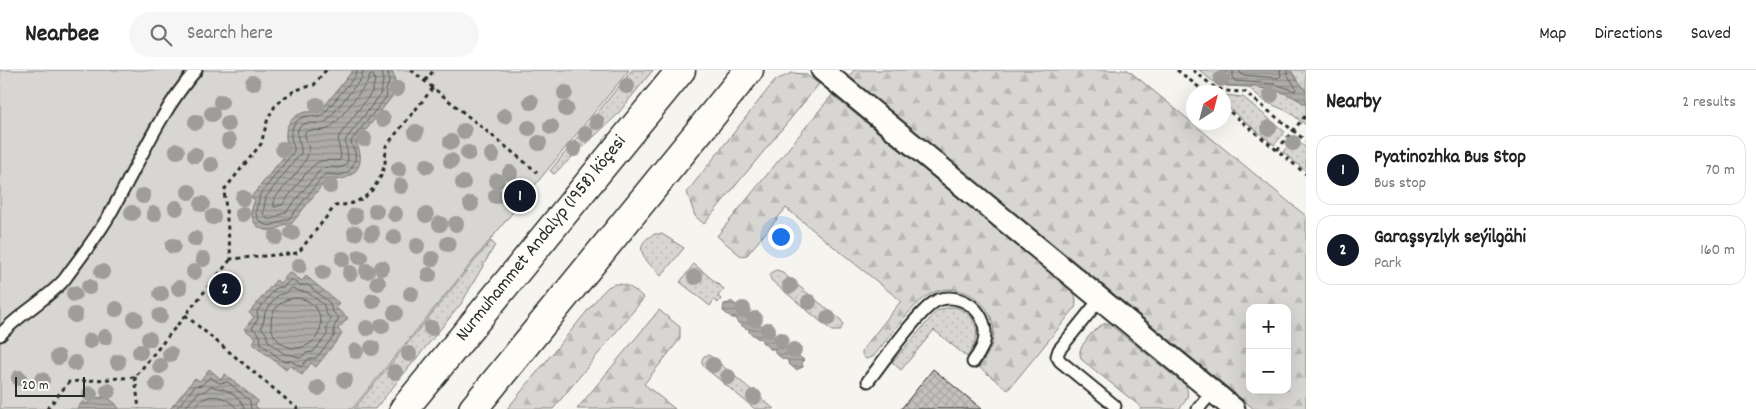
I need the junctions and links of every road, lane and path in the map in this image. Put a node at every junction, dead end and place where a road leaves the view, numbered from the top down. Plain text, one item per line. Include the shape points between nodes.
1 (196, 70) edge
2 (326, 70) edge
3 (411, 70) edge
4 (434, 70) edge
5 (681, 70) edge
6 (749, 70) edge
7 (822, 70) edge
8 (1178, 70) edge
9 (1193, 70) edge
10 (425, 81) junction
11 (1196, 85) edge
12 (433, 88) junction
13 (1231, 113) edge
14 (1306, 115) edge
15 (1293, 131) junction
16 (1306, 141) edge
17 (1277, 150) junction
18 (537, 172) dead end
19 (1306, 174) edge
20 (230, 260) junction
21 (1100, 299) junction
22 (185, 315) junction
23 (0, 335) edge
24 (973, 362) dead end
25 (135, 377) junction
26 (868, 380) dead end
27 (1212, 391) junction
28 (1115, 406) dead end
29 (47, 409) edge
30 (138, 409) edge
31 (298, 409) edge
32 (404, 409) edge
33 (473, 409) edge
34 (1198, 409) edge
35 (1234, 409) edge

1 - 23 lane via 161,118 109,216 64,280
2 - 20 path via 314,85 296,90 275,106 261,144 224,190
3 - 10 path
4 - 10 path
5 - 32 main road, Nurmuhammet Andalyp (1958) köçesi
6 - 33 main road
7 - 21 street
8 - 11 path
9 - 15 path via 1214,87 1245,92
10 - 12 path
12 - 18 path
12 - 20 path via 386,146 381,176 364,198 335,206 298,253
13 - 17 path
14 - 15 path
15 - 16 path
15 - 17 path
17 - 19 path
20 - 22 path
21 - 27 street
21 - 28 lane via 1057,356
22 - 25 path
22 - 31 path
24 - 26 lane via 986,335 980,315 968,303 947,298 937,301 921,314
25 - 29 path via 69,382
25 - 30 path
27 - 34 lane
27 - 35 street

